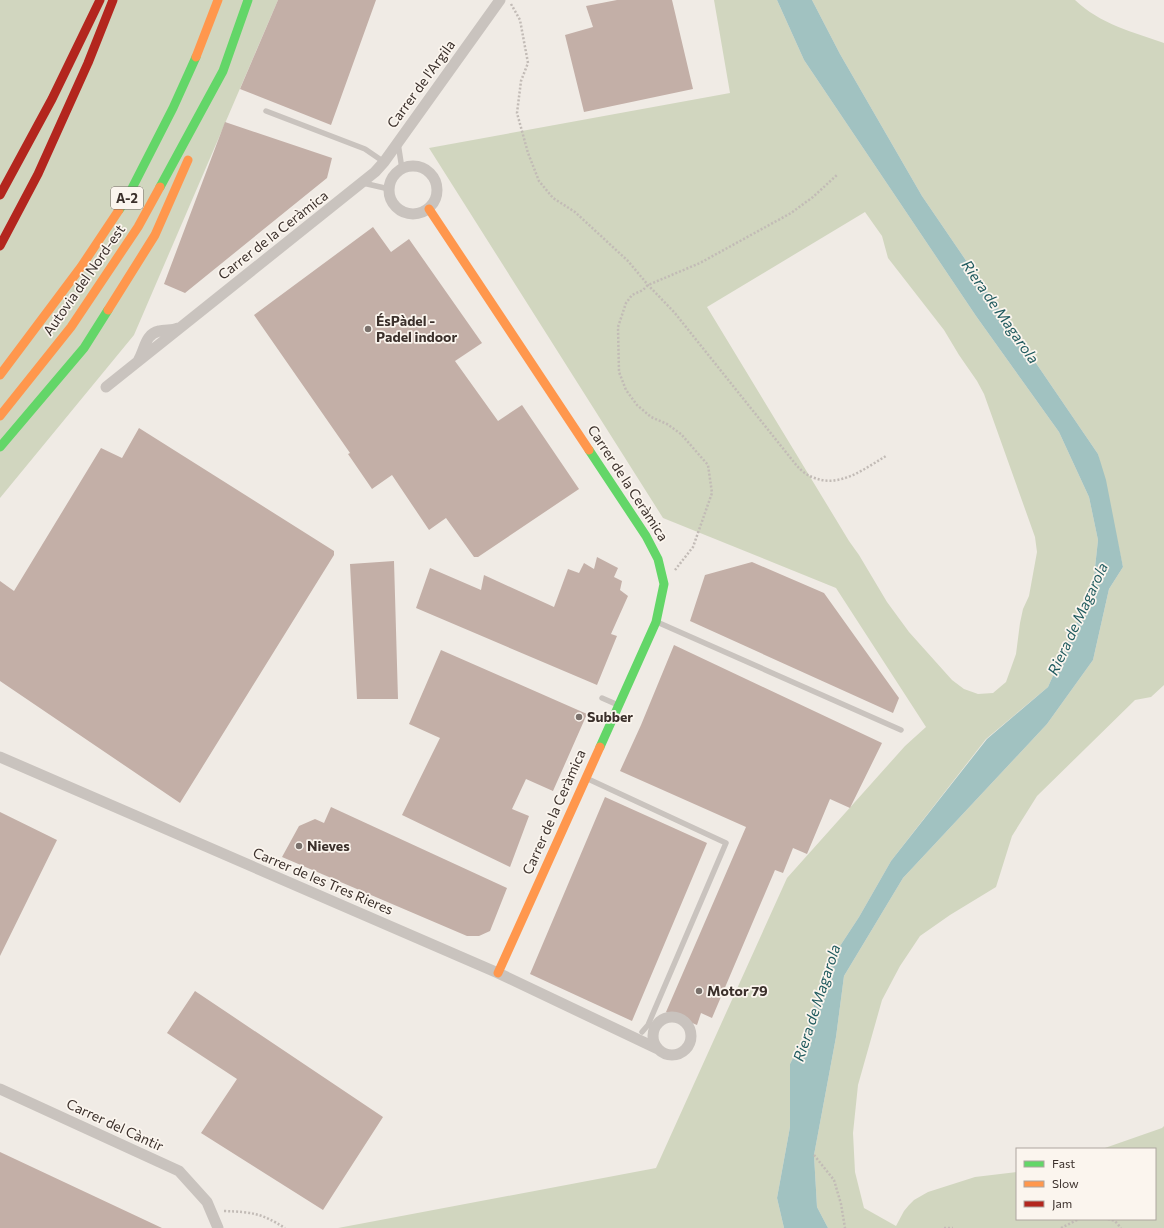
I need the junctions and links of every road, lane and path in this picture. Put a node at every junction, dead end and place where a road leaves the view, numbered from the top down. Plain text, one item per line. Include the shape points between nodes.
1 (100, 0) edge
2 (113, 0) edge
3 (218, 0) edge
4 (248, 0) edge
5 (500, 0) edge
6 (512, 0) edge
7 (223, 71) junction
8 (266, 110) dead end
9 (203, 126) dead end
10 (398, 143) junction
11 (193, 148) dead end
12 (384, 162) junction
13 (402, 169) junction
14 (838, 174) dead end
15 (363, 183) junction
16 (389, 189) junction
17 (0, 194) edge
18 (429, 209) junction
19 (0, 246) edge
20 (648, 285) junction
21 (0, 375) edge
22 (106, 387) dead end
23 (0, 416) edge
24 (0, 447) edge
25 (886, 456) dead end
26 (664, 584) junction
27 (656, 622) junction
28 (602, 698) dead end
29 (619, 705) junction
30 (901, 730) dead end
31 (0, 757) edge
32 (586, 778) junction
33 (498, 973) junction
34 (655, 1028) junction
35 (637, 1034) junction
36 (658, 1049) junction
37 (0, 1089) edge
38 (814, 1155) dead end
39 (208, 1206) junction
40 (1077, 1220) edge
41 (1112, 1220) edge
42 (218, 1228) edge
43 (285, 1228) edge
44 (845, 1228) edge
45 (944, 1228) edge
46 (953, 1228) edge
47 (1061, 1228) edge
48 (1121, 1228) edge

1 - 17 main road via 26,149
2 - 19 main road via 88,64 38,174
3 - 21 main road, Autovia del Nord-est / A-2 via 198,52 126,200 81,267
4 - 7 main road, Autovia del Nord-est / A-2
5 - 10 street, Carrer de l'Argila
6 - 20 path via 511,4 520,20 528,63 521,81 517,113 538,181 553,198 575,212 628,261
7 - 9 main road via 216,97
7 - 23 main road, Autovia del Nord-est / A-2 via 138,228 71,327
8 - 12 lane via 365,149
10 - 12 street, Carrer de l'Argila
10 - 13 lane
11 - 24 main road via 155,236 84,348
12 - 15 street, Carrer de l'Argila
13 - 16 street via 393,177
13 - 18 street via 418,166 436,180 437,196
14 - 20 path via 791,213 700,263
15 - 16 lane
15 - 22 street, Carrer de la Ceràmica
16 - 18 street via 394,204 406,214 415,215
18 - 26 main road, Carrer de la Ceràmica via 646,536 658,559
20 - 25 path via 674,312 797,466 811,477 827,481 850,478
20 - 26 path via 632,295 626,303 618,327 619,372 626,390 637,405 651,417 681,434 708,465 712,493 693,547
26 - 27 main road, Carrer de la Ceràmica
27 - 29 main road, Carrer de la Ceràmica
27 - 30 lane
28 - 29 lane
29 - 32 main road, Carrer de la Ceràmica
31 - 33 street, Carrer de les Tres Rieres
32 - 33 main road, Carrer de la Ceràmica
32 - 35 lane via 726,843 648,1025
33 - 35 street, Carrer de les Tres Rieres
34 - 35 street, Carrer de les Tres Rieres
34 - 36 street via 654,1039
34 - 36 street, Carrer de les Tres Rieres via 659,1022 670,1017 676,1018 687,1024 691,1036 682,1052 670,1054
35 - 36 street, Carrer de les Tres Rieres
37 - 39 street, Carrer del Càntir via 179,1171
38 - 44 path via 834,1180
39 - 42 street, Carrer del Càntir
39 - 43 path via 267,1217
40 - 47 path
41 - 48 path
45 - 46 path

